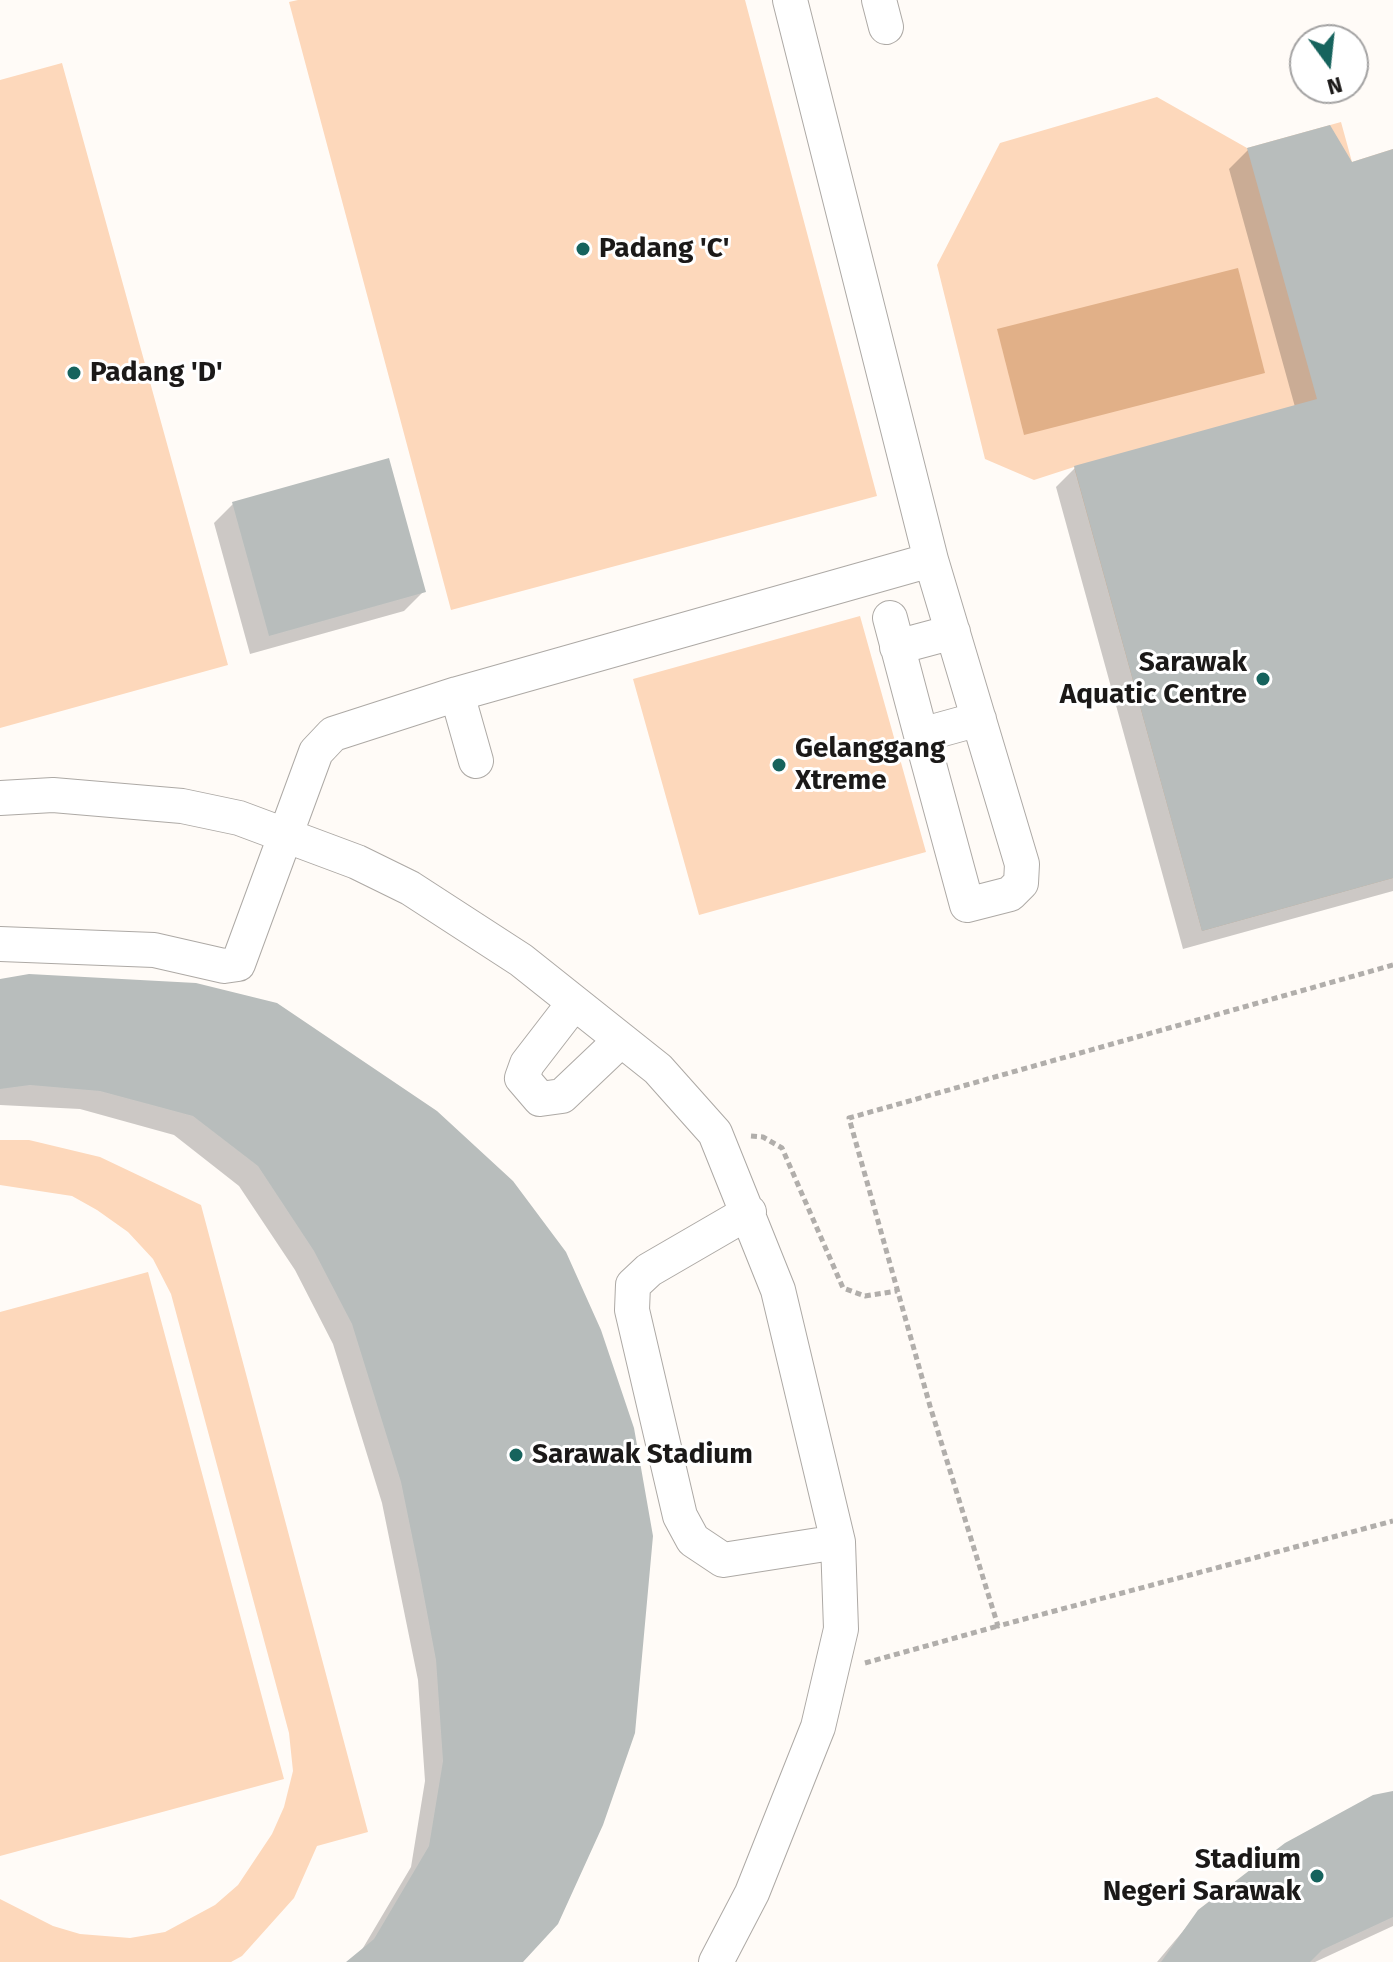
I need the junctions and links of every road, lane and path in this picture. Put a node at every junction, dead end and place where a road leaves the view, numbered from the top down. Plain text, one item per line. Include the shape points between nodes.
1 (790, 0) edge
2 (931, 560) junction
3 (953, 632) junction
4 (457, 694) junction
5 (979, 719) junction
6 (921, 735) junction
7 (476, 761) dead end
8 (0, 798) edge
9 (284, 836) junction
10 (0, 944) edge
11 (1393, 965) edge
12 (574, 1003) junction
13 (621, 1040) junction
14 (715, 1133) junction
15 (749, 1212) junction
16 (897, 1291) junction
17 (1393, 1521) edge
18 (838, 1542) junction
19 (998, 1626) junction
20 (831, 1673) junction
21 (716, 1962) edge

1 - 2 lane
2 - 3 lane
2 - 4 lane
3 - 5 lane
3 - 6 lane via 893,632
4 - 7 lane
4 - 9 lane via 333,734 316,752
5 - 6 lane
5 - 6 lane via 1022,864 1021,883 1010,894 967,905
8 - 9 lane via 53,795 182,806 239,818
9 - 10 lane via 238,964 224,966 154,950
9 - 12 lane via 410,888 480,931
11 - 16 path via 849,1118
12 - 13 lane
12 - 13 lane via 522,1078 540,1099 562,1096
13 - 14 lane via 658,1069
14 - 15 lane
14 - 16 path via 763,1137 782,1148 843,1288 865,1296
15 - 18 lane via 778,1290
15 - 18 lane via 649,1270 633,1285 632,1310 680,1516 693,1540 723,1560
16 - 19 path
17 - 19 path
18 - 20 lane via 841,1629
19 - 20 path
20 - 21 lane via 818,1727 787,1811

